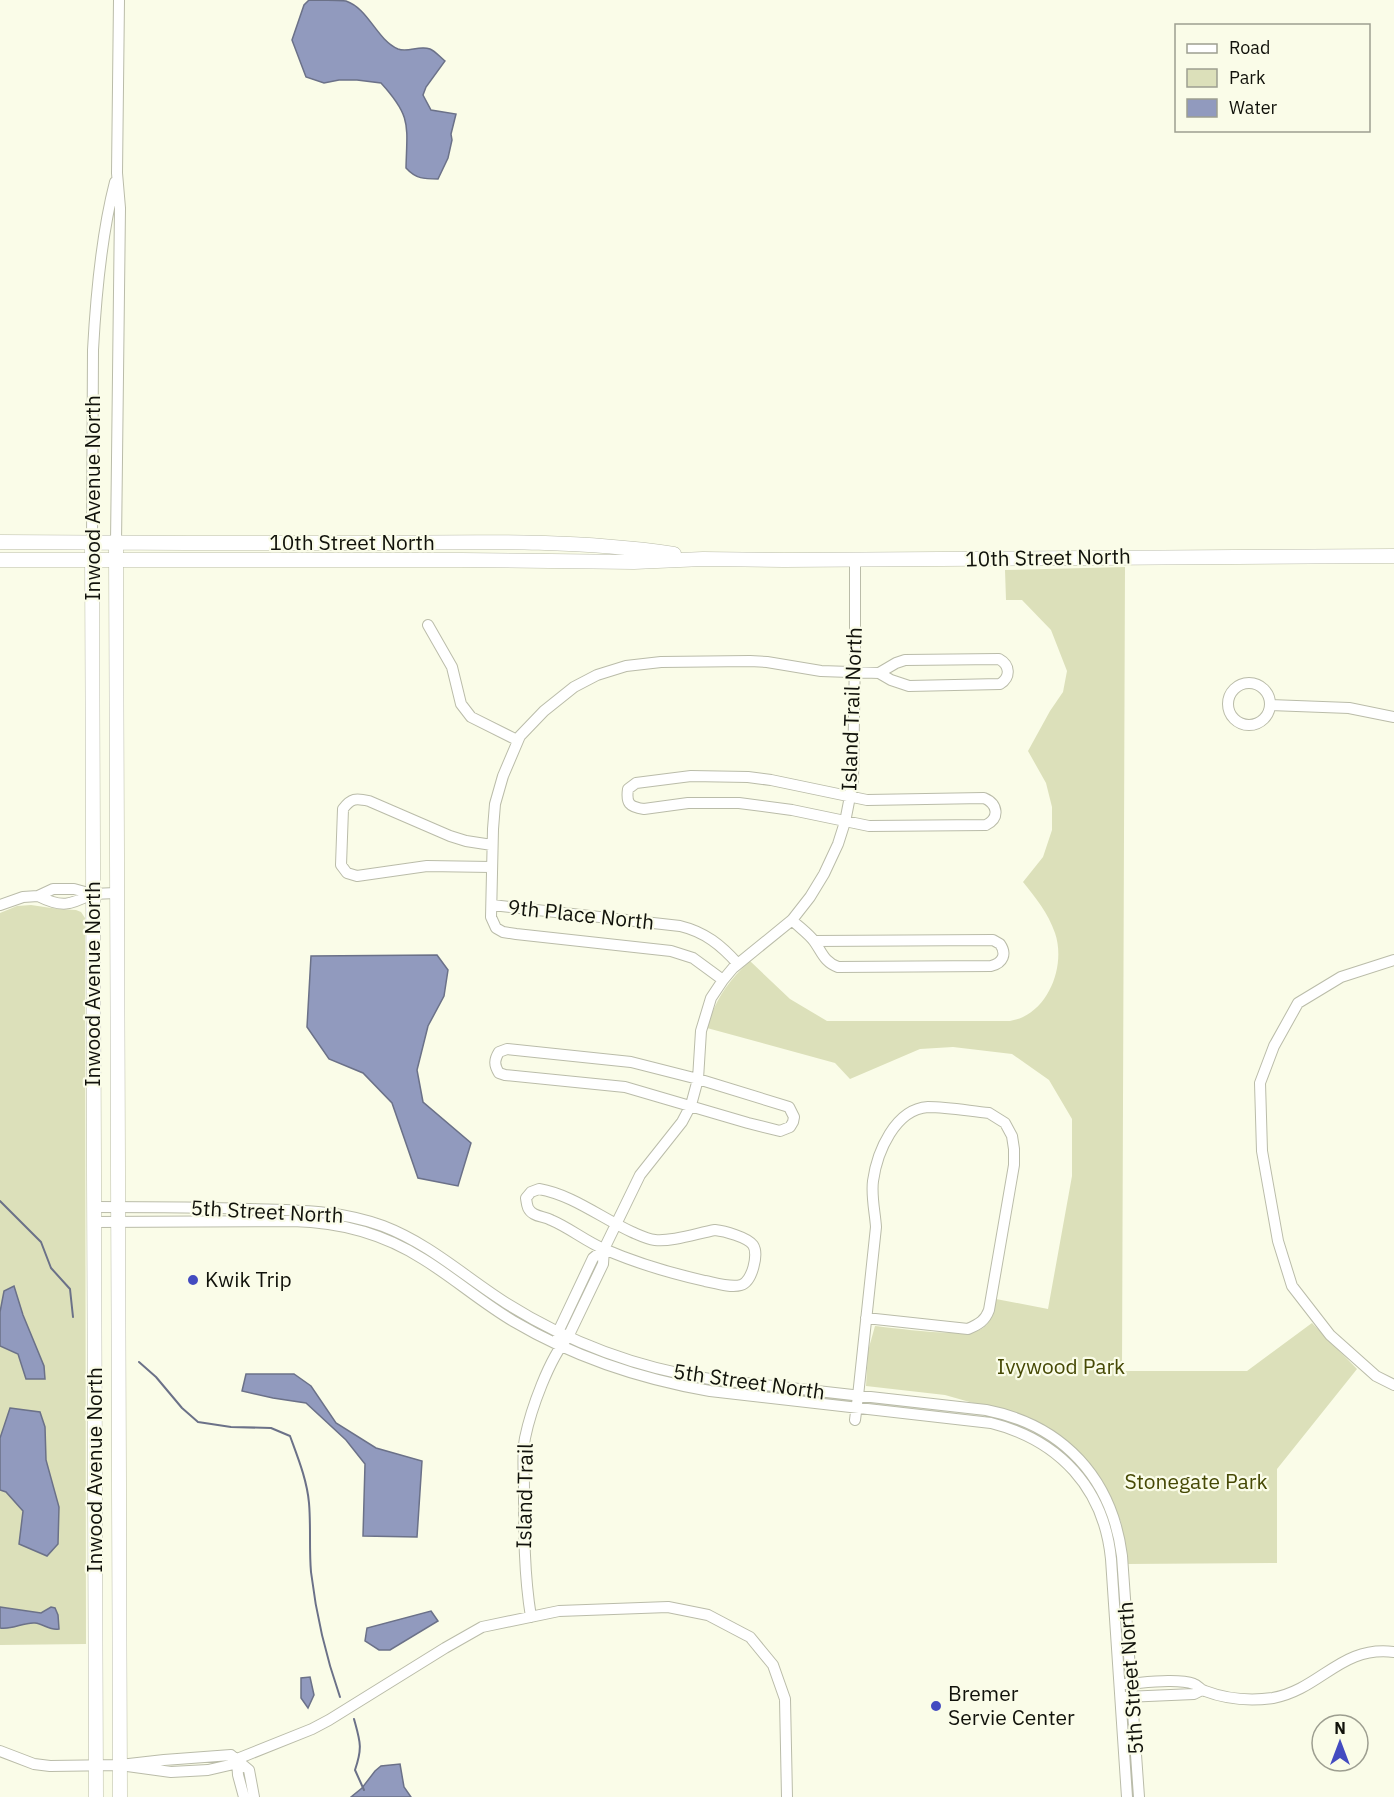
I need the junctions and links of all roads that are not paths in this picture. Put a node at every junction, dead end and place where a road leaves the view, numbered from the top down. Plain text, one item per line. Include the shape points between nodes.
1 (119, 0) edge
2 (117, 173) junction
3 (0, 542) edge
4 (92, 543) junction
5 (116, 543) junction
6 (1394, 556) edge
7 (703, 559) junction
8 (0, 560) edge
9 (855, 560) junction
10 (93, 561) junction
11 (115, 561) junction
12 (428, 625) dead end
13 (855, 673) junction
14 (879, 673) junction
15 (1270, 705) dead end
16 (1394, 717) edge
17 (517, 740) junction
18 (850, 796) junction
19 (845, 822) junction
20 (492, 845) junction
21 (491, 867) junction
22 (116, 893) junction
23 (92, 894) junction
24 (492, 905) junction
25 (0, 906) edge
26 (792, 920) junction
27 (814, 941) junction
28 (1394, 960) edge
29 (738, 964) junction
30 (723, 980) junction
31 (698, 1079) junction
32 (691, 1105) junction
33 (94, 1207) junction
34 (118, 1207) junction
35 (94, 1222) junction
36 (118, 1222) junction
37 (616, 1225) junction
38 (604, 1249) junction
39 (866, 1318) junction
40 (563, 1334) junction
41 (560, 1346) junction
42 (1394, 1385) edge
43 (857, 1402) junction
44 (855, 1420) dead end
45 (531, 1617) junction
46 (1394, 1652) edge
47 (1125, 1684) junction
48 (1202, 1690) junction
49 (1126, 1697) junction
50 (0, 1751) edge
51 (237, 1759) junction
52 (120, 1765) junction
53 (96, 1766) junction
54 (96, 1797) edge
55 (120, 1797) edge
56 (244, 1797) edge
57 (254, 1797) edge
58 (787, 1797) edge
59 (1127, 1797) edge
60 (1139, 1797) edge

1 - 2 street, Inwood Avenue North
2 - 4 street, Inwood Avenue North via 108,208 95,318
2 - 5 street, Inwood Avenue North via 120,208
3 - 4 main road, 10th Street North
4 - 5 main road, 10th Street North
4 - 10 main road, Inwood Avenue North
5 - 7 main road, 10th Street North via 544,542
5 - 11 main road, Inwood Avenue North
6 - 9 main road, 10th Street North
7 - 9 main road, 10th Street North
7 - 11 main road, 10th Street North
8 - 10 main road, 10th Street North
9 - 13 street, Island Trail North
10 - 11 main road, 10th Street North
10 - 23 main road, Inwood Avenue North
11 - 22 main road, Inwood Avenue North
12 - 17 street via 449,659 461,704 471,717
13 - 14 street
13 - 17 street via 750,661 626,666 574,687
13 - 18 street, Island Trail North
14 - 14 street via 909,686 973,685 1000,684 1009,670 999,659 916,659 896,663
15 - 16 street via 1349,708
17 - 20 street via 495,804
18 - 19 street, Island Trail North
18 - 19 street via 867,800 984,798 992,801 996,816 986,825 882,827
18 - 19 street via 771,780 723,776 636,783 628,789 629,804 637,808 739,803 784,808
19 - 26 street, Island Trail North via 824,874
20 - 21 street
20 - 21 street via 466,842 358,798 344,809 341,865 347,873 357,876 427,866
21 - 24 street
22 - 23 street
22 - 34 main road, Inwood Avenue North
23 - 25 street via 73,903 53,903 38,896
23 - 33 main road, Inwood Avenue North
24 - 29 street, 9th Place North via 687,927 722,946
24 - 30 street, 9th Place North via 495,928 503,932 671,951 693,958
26 - 27 street
26 - 29 street, Island Trail North
27 - 27 street via 833,965 844,967 991,966 998,965 1004,953 993,940
28 - 42 street via 1341,977 1298,1003 1274,1046 1260,1083 1262,1151 1278,1241 1293,1286 1330,1335 1376,1376
29 - 30 street, Island Trail North
30 - 31 street, Island Trail North via 711,998 701,1031
31 - 32 street, Island Trail North
31 - 32 street via 789,1107 793,1122 780,1131
31 - 32 street via 631,1062 507,1049 499,1052 495,1060 499,1073 505,1075 618,1085
32 - 37 street, Island Trail North via 640,1175
33 - 34 street, 5th Street North
33 - 35 main road, Inwood Avenue North
34 - 36 main road, Inwood Avenue North
34 - 40 street, 5th Street North via 311,1210 360,1219 416,1241 505,1302
35 - 36 street, 5th Street North
35 - 53 main road, Inwood Avenue North
36 - 41 street, 5th Street North via 302,1221 358,1230 412,1252 496,1311
36 - 52 main road, Inwood Avenue North
37 - 38 street, Island Trail North
37 - 38 street via 553,1191 539,1189 526,1198 533,1214 553,1220
37 - 38 street via 654,1240 723,1230 754,1246 751,1276 744,1285 714,1283 673,1274
38 - 40 street, Island Trail North via 592,1258
39 - 39 street via 876,1227 873,1180 891,1130 901,1119 928,1107 998,1117 1012,1136 1014,1165 986,1318 968,1329
39 - 43 street
40 - 41 street
40 - 43 street, 5th Street North via 622,1358 672,1372
41 - 43 street, 5th Street North via 672,1384 726,1393
41 - 45 street, Island Trail via 524,1440 524,1557
43 - 44 street
43 - 47 street, 5th Street North via 1004,1426 1042,1443 1071,1467 1092,1496 1108,1537
45 - 51 street via 482,1627 312,1729
45 - 58 street via 559,1611 668,1607 708,1615 750,1637 773,1665 785,1699
46 - 48 street via 1374,1651 1351,1657 1305,1687 1275,1697 1240,1699
47 - 48 street via 1182,1682
47 - 49 street, 5th Street North
48 - 49 street via 1194,1694
49 - 59 street, 5th Street North
49 - 60 street, 5th Street North
50 - 53 street via 34,1764
51 - 52 street via 231,1755
51 - 56 street
51 - 57 street via 249,1770
52 - 53 street
52 - 55 main road, Inwood Avenue North
53 - 54 main road, Inwood Avenue North

